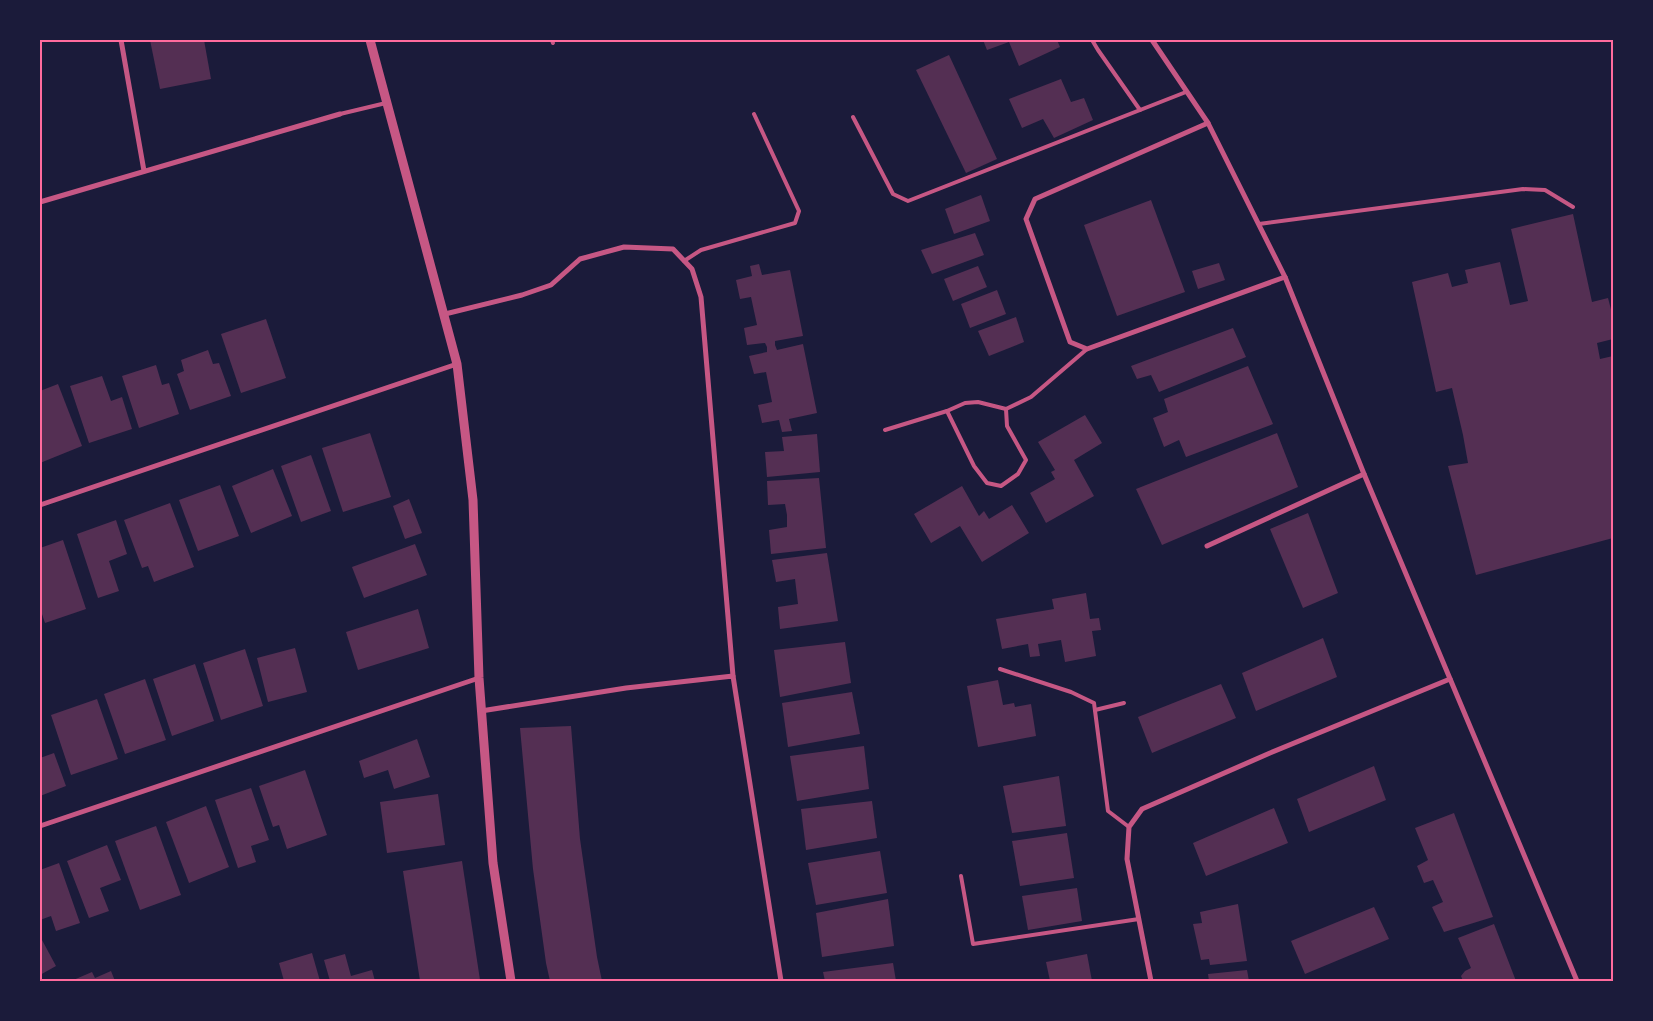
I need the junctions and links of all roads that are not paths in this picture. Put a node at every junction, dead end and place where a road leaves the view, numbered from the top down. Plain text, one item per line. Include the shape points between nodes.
1 (121, 40) edge
2 (370, 40) edge
3 (1092, 40) edge
4 (1152, 40) edge
5 (1186, 92) junction
6 (388, 102) junction
7 (1140, 110) junction
8 (340, 114) joint
9 (754, 114) dead end
10 (853, 117) dead end
11 (1208, 123) junction
12 (144, 171) junction
13 (40, 202) edge
14 (1573, 207) dead end
15 (1259, 224) junction
16 (684, 261) junction
17 (1285, 277) junction
18 (445, 314) junction
19 (1087, 349) junction
20 (457, 364) junction
21 (1006, 409) junction
22 (947, 411) junction
23 (885, 430) dead end
24 (1364, 474) junction
25 (40, 505) edge
26 (1207, 546) dead end
27 (1000, 670) dead end
28 (734, 676) junction
29 (479, 678) junction
30 (1450, 679) junction
31 (1124, 703) dead end
32 (1095, 710) junction
33 (482, 711) junction
34 (40, 826) edge
35 (1129, 827) junction
36 (962, 876) dead end
37 (1139, 920) junction
38 (512, 981) edge
39 (781, 981) edge
40 (1151, 981) edge
41 (1577, 981) edge

1 - 12 street
2 - 6 street
3 - 7 lane
4 - 5 street
5 - 7 lane
5 - 11 street
6 - 8 lane
6 - 18 street
7 - 10 lane via 908,201 893,194
8 - 12 street
9 - 16 lane via 799,211 795,223 701,250
11 - 15 street
11 - 19 street via 1035,200 1026,219 1070,342
12 - 13 street
14 - 15 lane via 1545,190 1522,189
15 - 17 street
16 - 18 street via 673,250 624,246 580,259 551,285
16 - 28 street via 692,269 701,297
17 - 19 street
17 - 24 street
18 - 20 street
19 - 21 lane via 1030,397
20 - 25 street
20 - 29 street via 473,500
21 - 22 lane via 978,402 965,403
21 - 22 lane via 1007,426 1026,460 1018,474 1001,486 987,483 974,466
22 - 23 lane
24 - 26 street
24 - 30 street
27 - 32 lane via 1071,692 1094,703
28 - 33 street via 626,688
28 - 39 street
29 - 33 street
29 - 34 street
30 - 35 street via 1270,752 1142,809
30 - 41 street
31 - 32 lane
32 - 35 lane via 1108,811
33 - 38 street via 493,864
35 - 37 street via 1127,859
36 - 37 lane via 973,944
37 - 40 street

